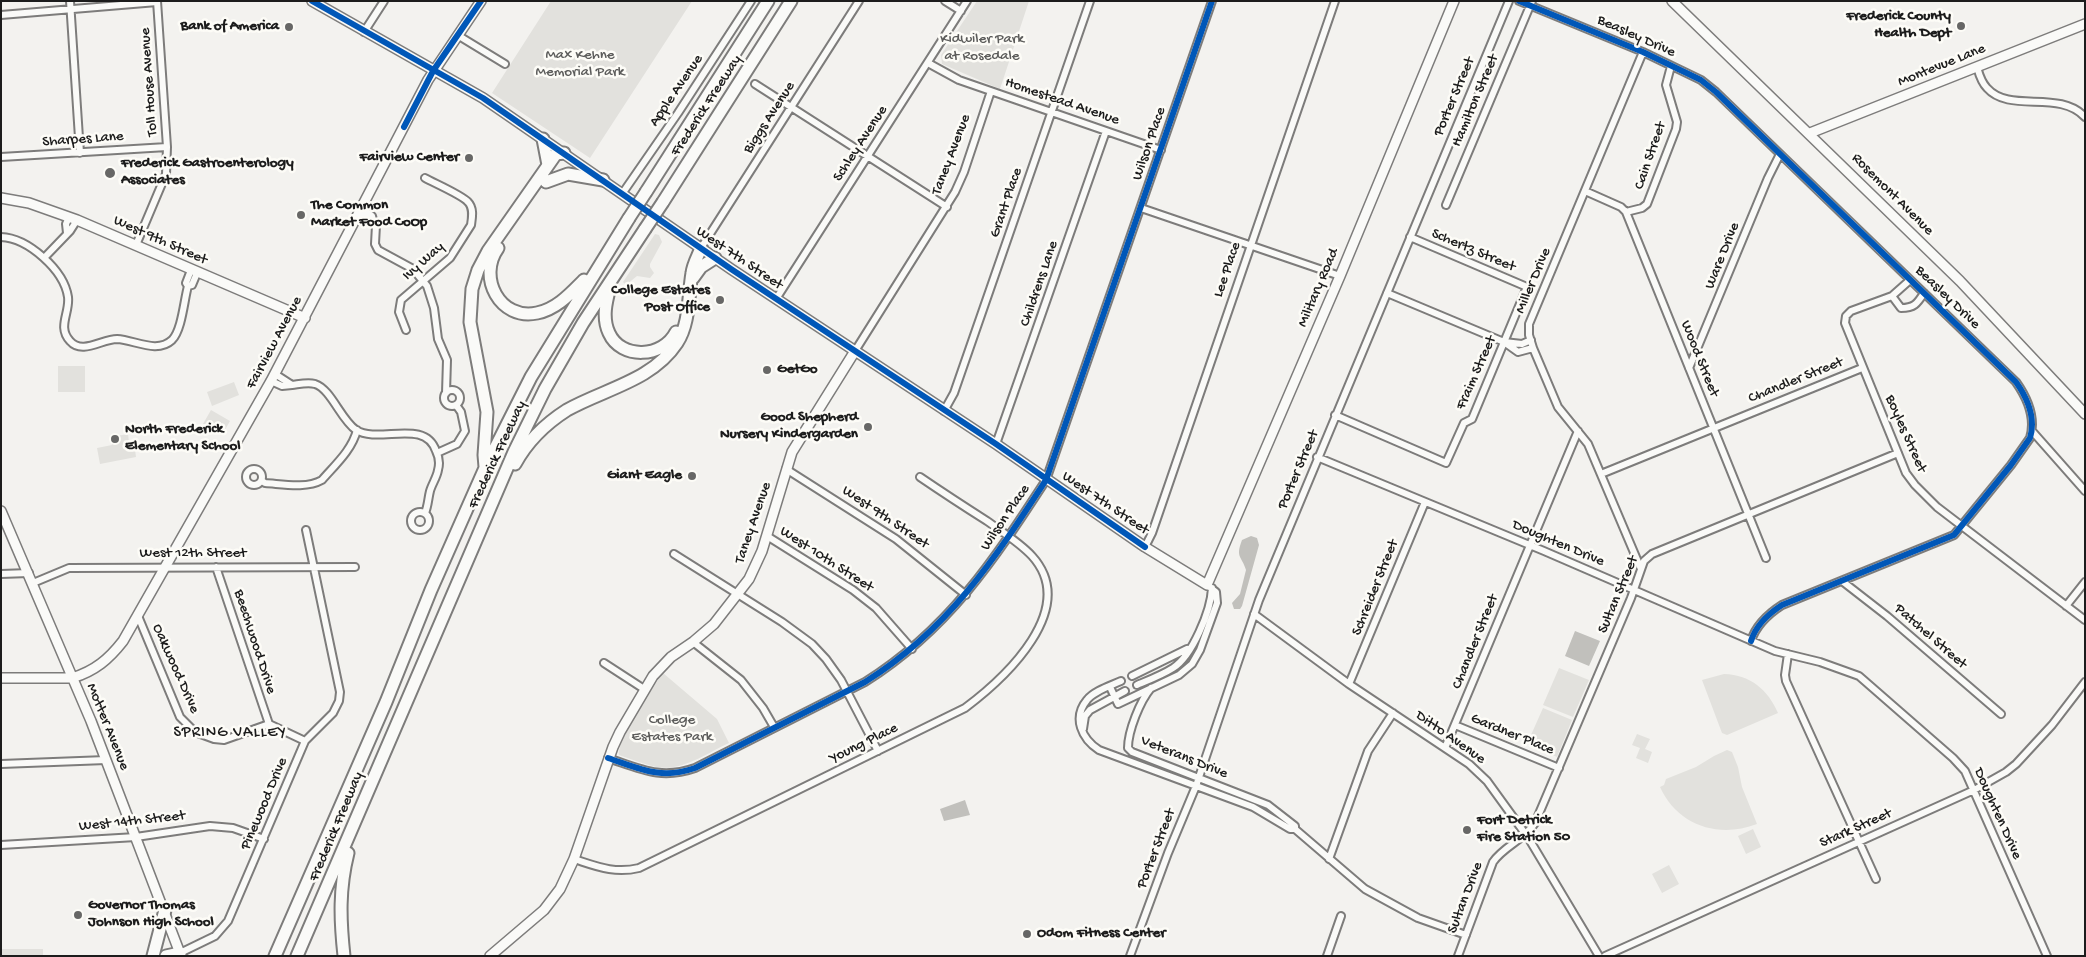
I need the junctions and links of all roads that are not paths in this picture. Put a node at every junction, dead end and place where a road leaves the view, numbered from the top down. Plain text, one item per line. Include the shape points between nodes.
1 (70, 1) edge
2 (312, 1) edge
3 (384, 1) edge
4 (481, 1) edge
5 (751, 1) edge
6 (768, 1) edge
7 (791, 1) edge
8 (858, 1) edge
9 (945, 1) edge
10 (967, 1) edge
11 (1090, 1) edge
12 (1212, 1) edge
13 (1335, 1) edge
14 (1454, 1) edge
15 (1509, 1) edge
16 (1519, 1) edge
17 (1672, 1) edge
18 (157, 2) edge
19 (1531, 4) edge
20 (71, 9) junction
21 (961, 11) junction
22 (1, 15) edge
23 (2085, 24) edge
24 (364, 32) junction
25 (458, 36) junction
26 (1643, 52) junction
27 (505, 64) dead end
28 (928, 64) junction
29 (1671, 66) junction
30 (1977, 67) junction
31 (433, 72) junction
32 (755, 84) dead end
33 (991, 91) junction
34 (791, 108) junction
35 (1052, 111) junction
36 (2085, 117) edge
37 (1106, 132) junction
38 (1810, 133) junction
39 (543, 138) junction
40 (167, 147) junction
41 (1161, 150) junction
42 (80, 152) junction
43 (564, 152) junction
44 (1780, 154) junction
45 (868, 156) junction
46 (1, 157) edge
47 (548, 165) junction
48 (425, 178) dead end
49 (603, 180) junction
50 (546, 182) junction
51 (1585, 191) junction
52 (622, 194) junction
53 (1, 198) edge
54 (1446, 205) dead end
55 (947, 206) junction
56 (1141, 208) junction
57 (361, 212) junction
58 (1626, 212) junction
59 (73, 218) junction
60 (1, 237) edge
61 (1410, 237) junction
62 (136, 245) junction
63 (1250, 245) junction
64 (701, 248) junction
65 (44, 258) junction
66 (715, 258) junction
67 (597, 268) junction
68 (194, 271) junction
69 (1340, 276) junction
70 (612, 278) junction
71 (423, 280) junction
72 (1910, 280) junction
73 (691, 282) junction
74 (1527, 288) joint
75 (1387, 293) junction
76 (1924, 293) junction
77 (1892, 296) junction
78 (776, 299) junction
79 (305, 318) junction
80 (406, 330) dead end
81 (1531, 340) junction
82 (1504, 342) junction
83 (1534, 348) junction
84 (855, 351) junction
85 (1689, 368) junction
86 (1862, 368) junction
87 (273, 377) junction
88 (446, 393) junction
89 (456, 405) junction
90 (944, 411) junction
91 (2085, 414) edge
92 (1335, 415) junction
93 (1714, 427) junction
94 (357, 430) junction
95 (1578, 431) junction
96 (2032, 431) junction
97 (996, 444) junction
98 (437, 453) junction
99 (1898, 453) junction
100 (1317, 457) junction
101 (485, 468) junction
102 (786, 469) junction
103 (1601, 474) junction
104 (920, 477) dead end
105 (1046, 480) junction
106 (262, 481) dead end
107 (2085, 491) edge
108 (1425, 502) junction
109 (490, 507) junction
110 (1, 511) edge
111 (424, 513) dead end
112 (1749, 515) junction
113 (1963, 527) junction
114 (306, 530) dead end
115 (767, 536) junction
116 (1009, 536) junction
117 (1530, 545) junction
118 (1145, 547) junction
119 (674, 554) dead end
120 (1766, 558) dead end
121 (313, 566) junction
122 (165, 567) junction
123 (216, 567) junction
124 (355, 567) dead end
125 (1640, 569) junction
126 (29, 573) junction
127 (1, 574) edge
128 (1842, 581) junction
129 (33, 582) junction
130 (2084, 585) edge
131 (1209, 587) junction
132 (1634, 590) junction
133 (738, 595) junction
134 (966, 595) junction
135 (2066, 606) junction
136 (1254, 614) junction
137 (138, 616) junction
138 (2085, 620) edge
139 (1751, 641) junction
140 (693, 642) junction
141 (1193, 643) junction
142 (912, 649) junction
143 (1788, 654) junction
144 (604, 663) dead end
145 (1132, 676) dead end
146 (1, 678) edge
147 (72, 678) junction
148 (1121, 682) dead end
149 (2085, 682) edge
150 (1349, 684) junction
151 (1137, 686) dead end
152 (1110, 687) junction
153 (1152, 688) junction
154 (644, 689) junction
155 (847, 691) junction
156 (1125, 691) dead end
157 (1114, 696) junction
158 (1393, 713) junction
159 (2001, 714) dead end
160 (269, 724) junction
161 (1455, 725) junction
162 (774, 728) junction
163 (1082, 732) junction
164 (305, 741) junction
165 (1445, 748) junction
166 (878, 751) junction
167 (608, 758) junction
168 (106, 760) junction
169 (1, 764) edge
170 (1559, 768) junction
171 (1198, 777) junction
172 (1196, 786) junction
173 (1974, 790) junction
174 (358, 818) junction
175 (1295, 829) junction
176 (1526, 834) junction
177 (136, 837) junction
178 (264, 839) junction
179 (1860, 841) junction
180 (1, 845) edge
181 (574, 859) junction
182 (1329, 859) junction
183 (1876, 879) dead end
184 (164, 910) junction
185 (1341, 916) dead end
186 (1466, 935) junction
187 (179, 955) edge
188 (154, 956) edge
189 (166, 956) edge
190 (275, 956) edge
191 (297, 956) edge
192 (344, 956) edge
193 (490, 956) edge
194 (1130, 956) edge
195 (1327, 956) edge
196 (1458, 956) edge
197 (1599, 956) edge
198 (1605, 956) edge
199 (2047, 956) edge

1 - 20 street
2 - 24 street, West 7th Street
3 - 24 street
4 - 25 street, Fairview Avenue
5 - 52 street, Apple Avenue
6 - 67 highway, Frederick Freeway, bridge
7 - 70 highway, Frederick Freeway, bridge
8 - 34 street, Biggs Avenue
9 - 21 street
10 - 21 street, Schley Avenue
11 - 35 street, Grant Place
12 - 41 street, Wilson Place
13 - 63 street, Lee Place
14 - 69 street, Military Road
15 - 61 street, Porter Street
16 - 19 street, Beasley Drive
17 - 38 street, Rosemont Avenue
18 - 20 street
18 - 40 street, Toll House Avenue
19 - 26 street, Beasley Drive
19 - 54 street, Hamilton Street
20 - 22 street
20 - 42 street
21 - 28 street, Schley Avenue
23 - 30 street, Montevue Lane
24 - 31 street, West 7th Street
25 - 27 street
25 - 31 street, Fairview Avenue
26 - 29 street, Beasley Drive
26 - 51 street, Miller Drive
28 - 33 street, Homestead Avenue
28 - 45 street, Schley Avenue
29 - 44 street, Beasley Drive via 1701,80 1716,92
29 - 58 street, Cain Street via 1666,85 1676,128 1647,204
30 - 36 street via 1987,88 1997,96 2059,103
30 - 38 street, Montevue Lane
31 - 39 street, West 7th Street via 483,98
31 - 57 street, Fairview Avenue
32 - 34 street
33 - 35 street, Homestead Avenue
33 - 55 street, Taney Avenue via 964,172
34 - 45 street
34 - 64 street, Biggs Avenue
35 - 37 street, Homestead Avenue
35 - 90 street, Grant Place via 954,393
37 - 41 street, Homestead Avenue
37 - 97 street, Childrens Lane
38 - 91 street, Rosemont Avenue via 1960,281
39 - 43 street, West 7th Street
39 - 47 highway
40 - 42 street, Sharpes Lane
40 - 62 street, Toll House Avenue via 166,174
41 - 56 street, Wilson Place
42 - 46 street, Sharpes Lane
43 - 47 highway via 556,154
43 - 49 street, West 7th Street
43 - 50 highway
44 - 72 street, Beasley Drive
44 - 85 street, Ware Drive
45 - 55 street
45 - 78 street, Schley Avenue
47 - 101 highway via 488,251 472,290 470,322 487,412
48 - 71 street, Ivy Way via 468,201 473,215 471,226 450,258
49 - 50 highway via 568,174
49 - 52 street, West 7th Street
50 - 67 highway via 494,254 489,270 494,294 511,309 525,314 538,313 566,298
51 - 58 street
51 - 81 street, Miller Drive via 1529,324
52 - 64 street, West 7th Street
53 - 59 street, West 9th Street via 29,203
55 - 84 street, Taney Avenue
56 - 63 street
56 - 105 street, Wilson Place
57 - 71 street via 372,216 378,250 408,265
57 - 79 street, Fairview Avenue
58 - 85 street, Wood Street
59 - 62 street, West 9th Street
59 - 65 street via 66,224 67,234
60 - 65 street via 22,241
61 - 74 street, Schertz Street
61 - 75 street, Porter Street
62 - 68 street, West 9th Street
63 - 69 street
63 - 118 street, Lee Place
64 - 66 street, West 7th Street
64 - 70 highway via 694,252 686,265 674,336 665,346 655,350 646,353 630,350 610,336 605,314
64 - 73 highway
65 - 68 street via 67,291 66,335 80,347 116,339 156,347 165,345 174,338 179,327 186,283
66 - 73 highway via 702,267
66 - 78 street, West 7th Street
67 - 101 highway, Frederick Freeway via 531,377
68 - 79 street, West 9th Street
69 - 131 street, Military Road
70 - 109 highway, Frederick Freeway via 545,389
71 - 80 street, Ivy Way via 401,300 399,312
71 - 88 street via 430,295 438,339 447,360
72 - 76 street, Beasley Drive
72 - 77 street, Boyles Street
73 - 109 highway via 682,334 670,352 636,378 567,411 548,424 523,451
74 - 82 street, Fraim Street
75 - 82 street
75 - 92 street, Porter Street
76 - 77 street via 1910,308 1901,308
76 - 96 street, Beasley Drive via 2016,382 2028,406
77 - 86 street, Boyles Street via 1851,311 1846,316 1845,323
78 - 84 street, West 7th Street
79 - 87 street, Fairview Avenue
81 - 82 street via 1522,344
81 - 83 street, Miller Drive
82 - 83 street via 1518,352
82 - 92 street, Fraim Street via 1472,419 1464,423 1446,463
83 - 95 street, Miller Drive via 1558,408
84 - 90 street, West 7th Street
84 - 102 street, Taney Avenue via 796,445
85 - 93 street, Wood Street
86 - 93 street, Chandler Street
86 - 99 street, Boyles Street
87 - 94 street via 292,385 320,386
87 - 122 street, Fairview Avenue
88 - 89 street via 446,403
88 - 89 street via 458,392 460,399
89 - 98 street via 462,412 465,430 456,444
90 - 97 street, West 7th Street
92 - 100 street, Porter Street
93 - 103 street, Chandler Street
93 - 112 street, Wood Street
94 - 98 street via 379,434 417,434 432,442
94 - 106 street via 348,450 317,483
95 - 103 street, Miller Drive via 1588,444
95 - 117 street, Chandler Street
96 - 107 street
96 - 113 street via 2026,444
97 - 105 street, West 7th Street
98 - 111 street via 438,471
99 - 112 street, Sultan Street
99 - 113 street, Boyles Street via 1915,486
100 - 108 street, Doughten Drive
100 - 136 street, Porter Street
101 - 190 highway, Frederick Freeway
102 - 115 street, Taney Avenue
102 - 134 street, West 9th Street via 896,539
103 - 125 street, Miller Drive
104 - 116 street, Young Place
105 - 116 street, Wilson Place
105 - 118 street, West 7th Street
108 - 117 street, Doughten Drive
108 - 150 street, Schreider Street
109 - 174 highway, Frederick Freeway
110 - 126 street, Motter Avenue
112 - 120 street, Wood Street
112 - 125 street, Sultan Street via 1652,554
113 - 128 street via 1954,535
113 - 135 street, Boyles Street
114 - 121 street, Pinewood Drive
115 - 133 street, Taney Avenue via 755,567
115 - 142 street, West 10th Street via 853,590 876,608
116 - 134 street, Wilson Place
116 - 166 street, Young Place via 1033,557 1045,580 1047,605 1033,638 1009,671 982,696 965,708
117 - 132 street, Doughten Drive
117 - 161 street, Chandler Street
118 - 131 street, West 7th Street
119 - 133 street
121 - 123 street, West 12th Street
121 - 124 street, West 12th Street
121 - 164 street, Pinewood Drive via 340,692 333,713
122 - 123 street, West 12th Street
122 - 129 street, West 12th Street via 69,568
122 - 137 street, Fairview Avenue
123 - 160 street, Beechwood Drive
125 - 132 street, Sultan Street
126 - 127 street
126 - 129 street, Motter Avenue
128 - 139 street via 1776,609 1762,621
128 - 159 street, Patchel Street
129 - 147 street, Motter Avenue
130 - 135 street
131 - 141 street via 1208,610
131 - 153 street via 1216,592 1217,603 1200,650 1192,664 1179,675
132 - 139 street, Doughten Drive
132 - 170 street, Sultan Street
133 - 140 street, Taney Avenue via 714,624
133 - 155 street via 812,644 834,668
134 - 142 street, Wilson Place
135 - 138 street, Boyles Street
136 - 150 street, Ditto Avenue
136 - 171 street, Porter Street
137 - 147 street, Fairview Avenue via 109,658 94,669
137 - 160 street, Oakwood Drive via 180,717 195,732 224,740
139 - 143 street, Doughten Drive
140 - 154 street, Taney Avenue via 670,657
140 - 162 street via 741,680
141 - 145 street via 1186,650
141 - 151 street via 1174,668
142 - 155 street, Wilson Place via 886,669
143 - 173 street, Doughten Drive via 1841,669 1866,680 1954,758
143 - 179 street via 1786,681
144 - 154 street
146 - 147 street
147 - 168 street, Motter Avenue
148 - 152 street
149 - 173 street, Stark Street via 2016,764
150 - 158 street, Ditto Avenue
152 - 157 street
152 - 163 street via 1087,699 1079,716
153 - 157 street via 1118,704
153 - 171 street, Veterans Drive via 1144,698 1128,748
154 - 167 street, Taney Avenue
155 - 162 street, Wilson Place
155 - 166 street
156 - 157 street
157 - 163 street via 1090,710 1085,716
158 - 165 street, Ditto Avenue
158 - 182 street via 1368,751
160 - 164 street
161 - 165 street, Chandler Street
161 - 170 street, Gardner Place
162 - 167 street, Wilson Place via 682,772 659,774
163 - 172 street, Veterans Drive via 1099,750
164 - 178 street, Pinewood Drive
165 - 176 street, Ditto Avenue via 1487,780
166 - 181 street, Young Place via 639,868 614,871
167 - 181 street, Taney Avenue
168 - 169 street
168 - 177 street, Motter Avenue
170 - 176 street, Sultan Street via 1535,824
171 - 172 street, Porter Street
171 - 175 street, Veterans Drive via 1268,805 1282,814
172 - 175 street, Veterans Drive via 1253,807
172 - 194 street, Porter Street
173 - 179 street, Stark Street
173 - 199 street, Doughten Drive
174 - 191 highway, Frederick Freeway
174 - 192 highway via 341,890
175 - 182 street, Veterans Drive
176 - 186 street, Sultan Drive via 1493,862
176 - 197 street, Ditto Avenue
177 - 178 street, West 14th Street via 217,826
177 - 180 street, West 14th Street
177 - 184 street, Motter Avenue
178 - 187 street, Pinewood Drive via 228,921 215,936
179 - 183 street
179 - 198 street, Stark Street
181 - 193 street, Taney Avenue via 553,901
182 - 186 street, Veterans Drive via 1365,890 1418,918
184 - 187 street, Motter Avenue
184 - 188 highway
185 - 195 street
186 - 196 street, Sultan Drive
187 - 189 highway

